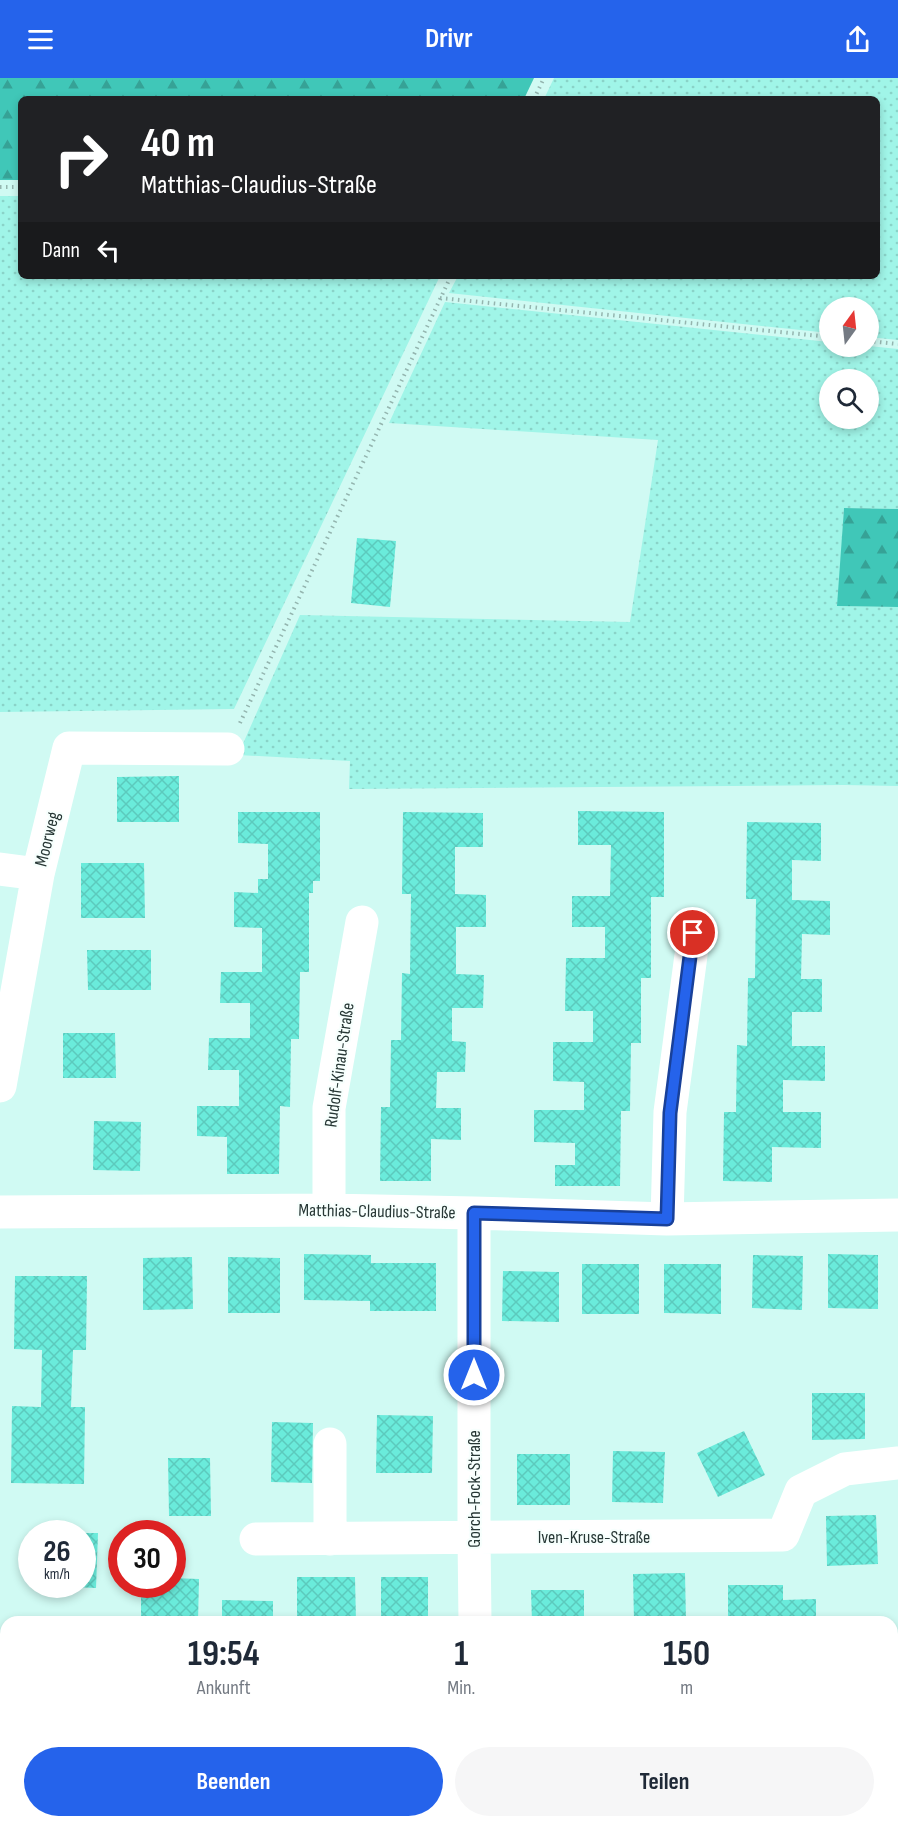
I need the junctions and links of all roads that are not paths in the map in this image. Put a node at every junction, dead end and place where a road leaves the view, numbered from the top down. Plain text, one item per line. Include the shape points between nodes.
1 (228, 749) road end
2 (0, 869) edge
3 (38, 874) junction
4 (362, 922) dead end
5 (693, 933) dead end
6 (0, 1086) edge
7 (329, 1210) junction
8 (0, 1212) edge
9 (474, 1213) junction
10 (898, 1215) edge
11 (667, 1219) junction
12 (330, 1444) dead end
13 (898, 1463) edge
14 (474, 1538) junction
15 (256, 1539) dead end
16 (330, 1539) junction
17 (475, 1616) edge

1 - 3 street, Moorweg via 69,748
2 - 3 street
3 - 6 street, Moorweg
4 - 7 street, Rudolf-Kinau-Straße via 329,1108
5 - 11 street via 670,1113
7 - 8 street, Matthias-Claudius-Straße
7 - 9 street, Matthias-Claudius-Straße
9 - 11 street, Matthias-Claudius-Straße
9 - 14 street, Gorch-Fock-Straße
10 - 11 street, Matthias-Claudius-Straße
12 - 16 street
13 - 14 street, Iven-Kruse-Straße via 845,1469 801,1491 783,1535
14 - 16 street, Iven-Kruse-Straße
14 - 17 street, Gorch-Fock-Straße
15 - 16 street, Iven-Kruse-Straße

